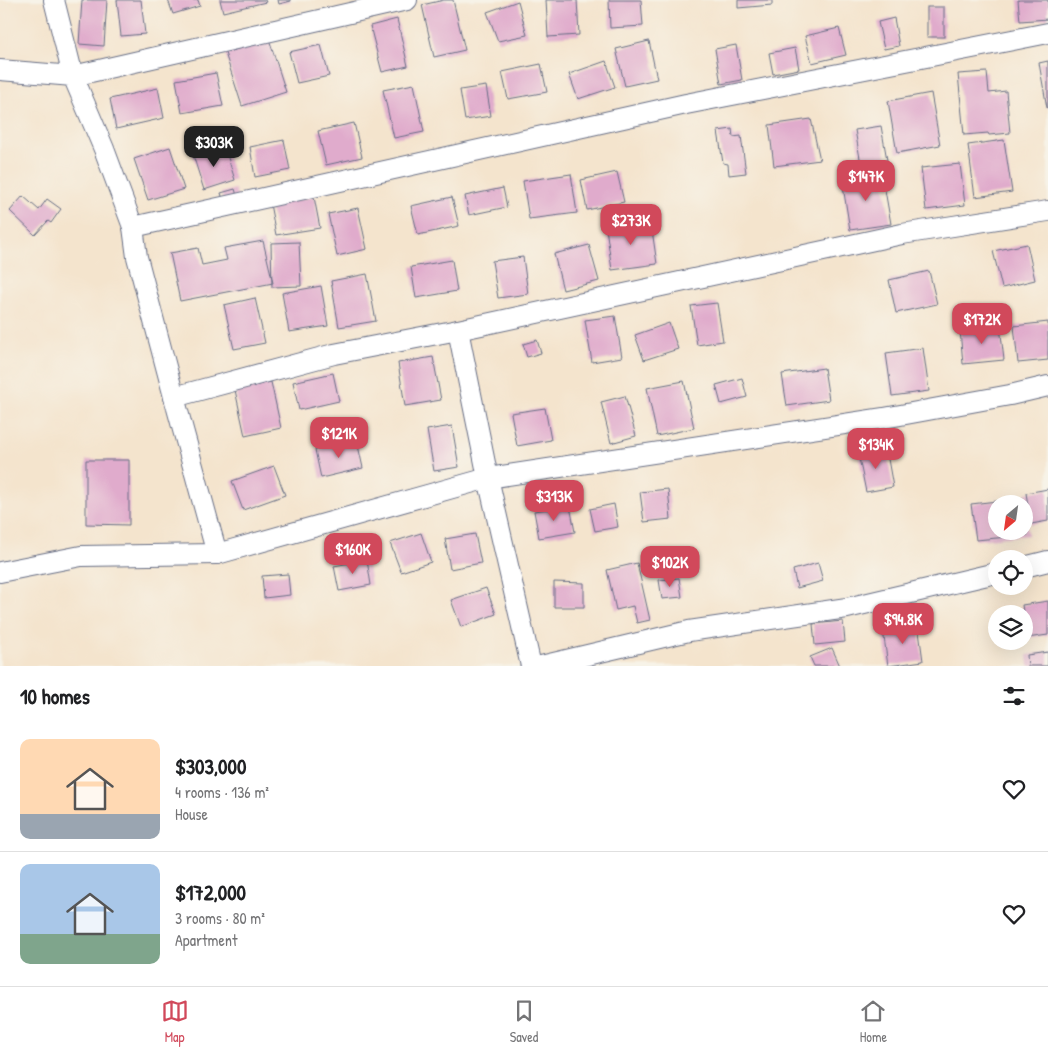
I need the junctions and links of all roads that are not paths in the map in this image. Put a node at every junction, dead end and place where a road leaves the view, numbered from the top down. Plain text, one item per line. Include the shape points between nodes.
1 (54, 0) edge
2 (407, 0) edge
3 (1048, 33) edge
4 (0, 70) edge
5 (73, 76) junction
6 (1048, 211) edge
7 (133, 227) junction
8 (458, 330) junction
9 (1048, 386) edge
10 (174, 397) junction
11 (488, 478) junction
12 (217, 554) junction
13 (1048, 561) edge
14 (1033, 565) edge
15 (0, 572) edge
16 (988, 575) edge
17 (531, 666) edge
18 (541, 666) edge

1 - 5 street
2 - 5 street
3 - 7 street via 686,104
4 - 5 street
5 - 7 street
6 - 8 street via 902,234
7 - 10 street via 137,256
8 - 10 street via 334,354
8 - 11 street
9 - 11 street via 884,418
10 - 12 street
11 - 12 street
11 - 17 street
12 - 15 street via 81,556
13 - 14 street
16 - 18 street via 847,608 689,631

